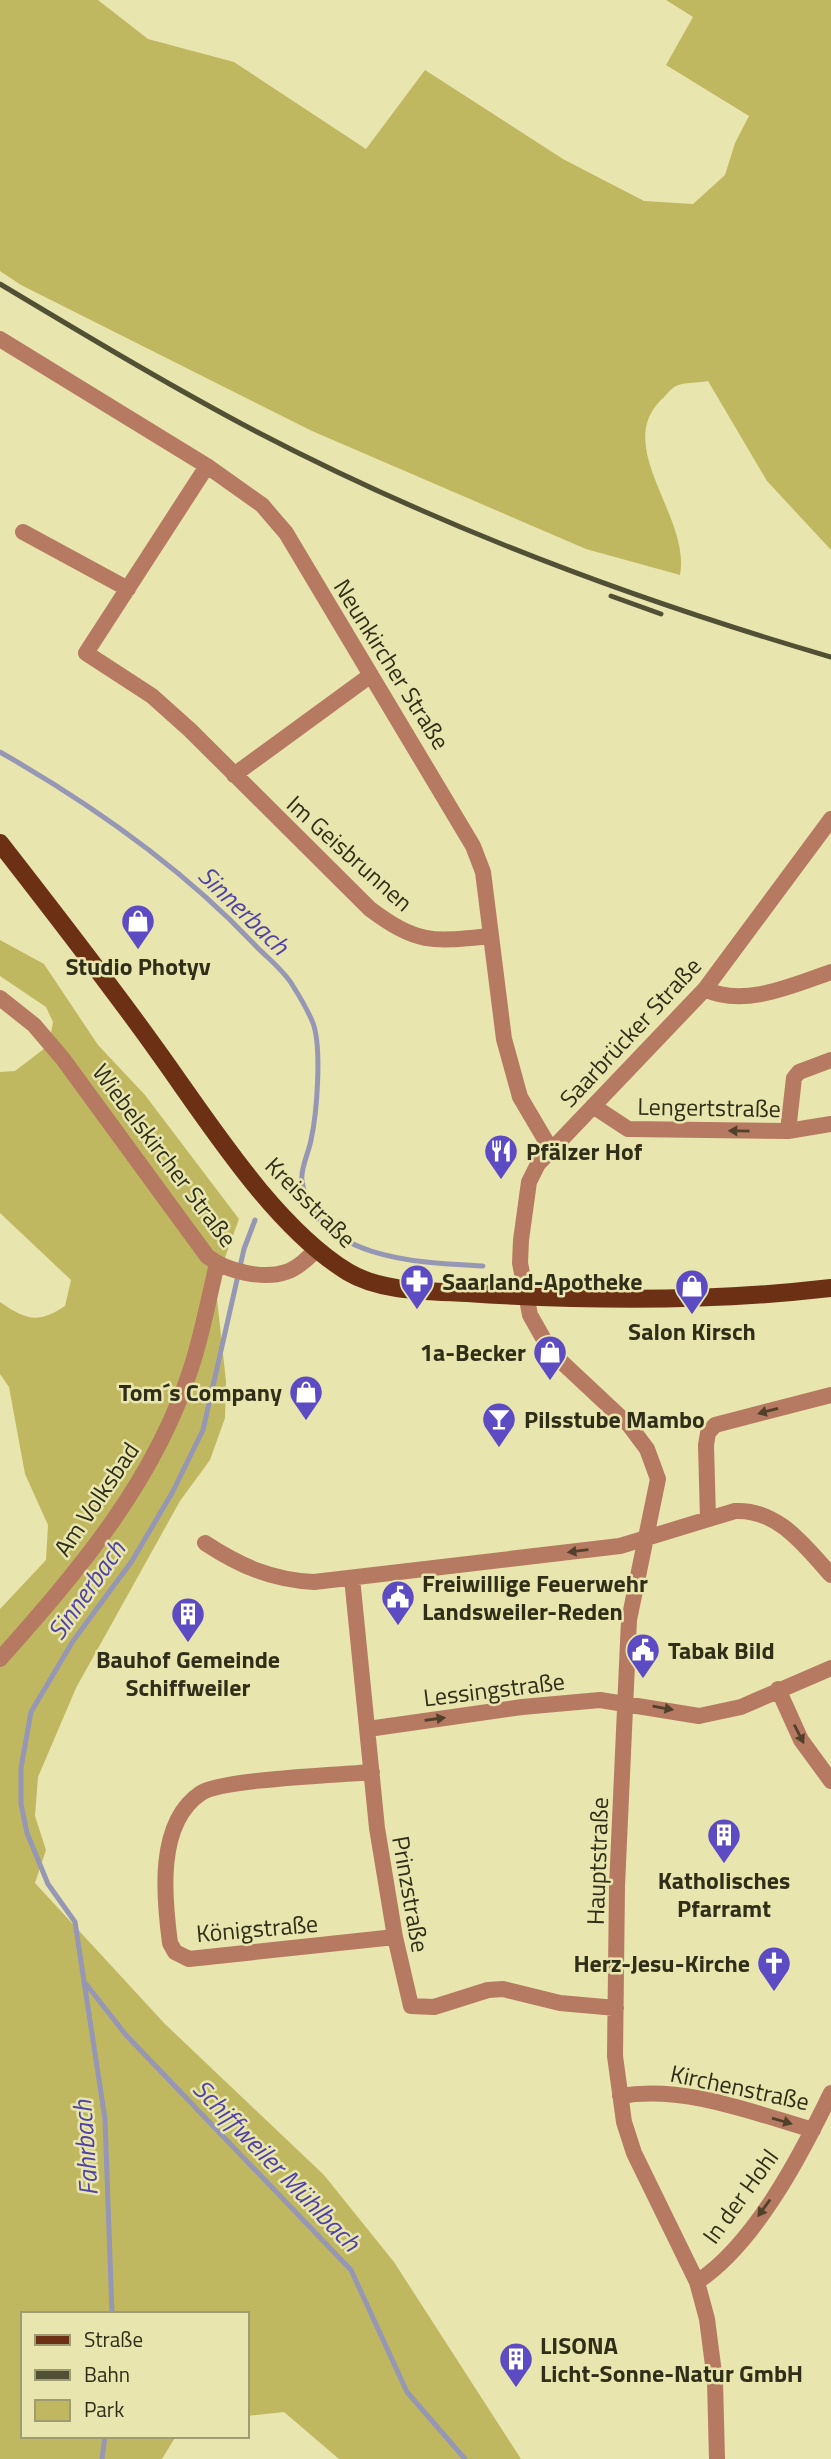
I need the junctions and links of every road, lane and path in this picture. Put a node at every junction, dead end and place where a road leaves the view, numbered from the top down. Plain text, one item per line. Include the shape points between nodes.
1 (0, 339) edge
2 (207, 466) junction
3 (23, 532) dead end
4 (128, 589) junction
5 (371, 675) junction
6 (233, 775) junction
7 (831, 819) edge
8 (0, 843) edge
9 (490, 936) junction
10 (831, 972) edge
11 (705, 989) junction
12 (0, 998) edge
13 (831, 1060) edge
14 (593, 1106) junction
15 (831, 1124) edge
16 (788, 1131) junction
17 (550, 1148) junction
18 (317, 1249) junction
19 (224, 1267) junction
20 (831, 1288) edge
21 (525, 1297) junction
22 (831, 1395) edge
23 (708, 1519) junction
24 (646, 1541) junction
25 (205, 1543) dead end
26 (828, 1567) edge
27 (352, 1578) junction
28 (0, 1658) edge
29 (831, 1668) edge
30 (778, 1689) junction
31 (625, 1702) junction
32 (368, 1729) junction
33 (372, 1772) junction
34 (831, 1781) edge
35 (395, 1937) junction
36 (616, 2008) junction
37 (831, 2093) edge
38 (620, 2096) junction
39 (813, 2130) junction
40 (697, 2282) junction
41 (717, 2459) edge

1 - 2 street, Neunkircher Straße
2 - 4 street, Im Geisbrunnen
2 - 5 street, Neunkircher Straße via 262,505 286,533
3 - 4 street
4 - 6 street, Im Geisbrunnen via 86,653 152,696
5 - 6 street
5 - 9 street, Neunkircher Straße via 473,846 483,872
6 - 9 street, Im Geisbrunnen via 370,909 397,929 420,939 442,941
7 - 11 street, Saarbrücker Straße
8 - 18 main road, Kreisstraße via 237,1161
9 - 17 street, Neunkircher Straße via 512,1073 528,1115
10 - 11 street via 742,996
11 - 14 street, Saarbrücker Straße
12 - 19 street, Wiebelskircher Straße via 34,1025 63,1059 207,1256
13 - 16 street via 794,1078
16 -> 14 street, Lengertstraße via 628,1129
14 - 17 street, Saarbrücker Straße
15 - 16 street, Lengertstraße
17 - 21 street, Saarbrücker Straße via 529,1182 524,1206 520,1263
18 - 19 street, Wiebelskircher Straße via 288,1271
18 - 21 main road, Kreisstraße via 350,1273 376,1282 430,1291
19 - 28 street, Am Volksbad via 156,1454 105,1535
20 - 21 main road, Kreisstraße via 739,1295
21 - 24 street, Hauptstraße via 537,1332 551,1352 629,1425 647,1449 658,1479
22 -> 23 street via 715,1425 708,1433
23 - 24 street
23 - 26 street via 754,1510 770,1516
24 -> 27 street
24 - 31 street, Hauptstraße via 629,1620
25 - 27 street via 251,1570 289,1581
27 - 32 street, Prinzstraße
29 - 30 street
31 -> 30 street, Lessingstraße via 699,1716 741,1707
30 -> 34 street via 801,1740
32 -> 31 street, Lessingstraße via 522,1707
31 - 36 street, Hauptstraße
32 - 33 street, Prinzstraße
33 - 35 street, Prinzstraße
33 - 35 street, Königstraße via 216,1786 190,1802 174,1836 164,1874 170,1944 189,1959
35 - 36 street, Prinzstraße via 411,2006 434,2007 503,1989 559,2003
36 - 38 street, Hauptstraße
37 - 39 street, Kirchenstraße
38 -> 39 street, Kirchenstraße via 644,2092 683,2096
38 - 40 street, Hauptstraße via 634,2153
39 -> 40 street, In der Hohl via 742,2238
40 - 41 street, Hauptstraße via 712,2346

